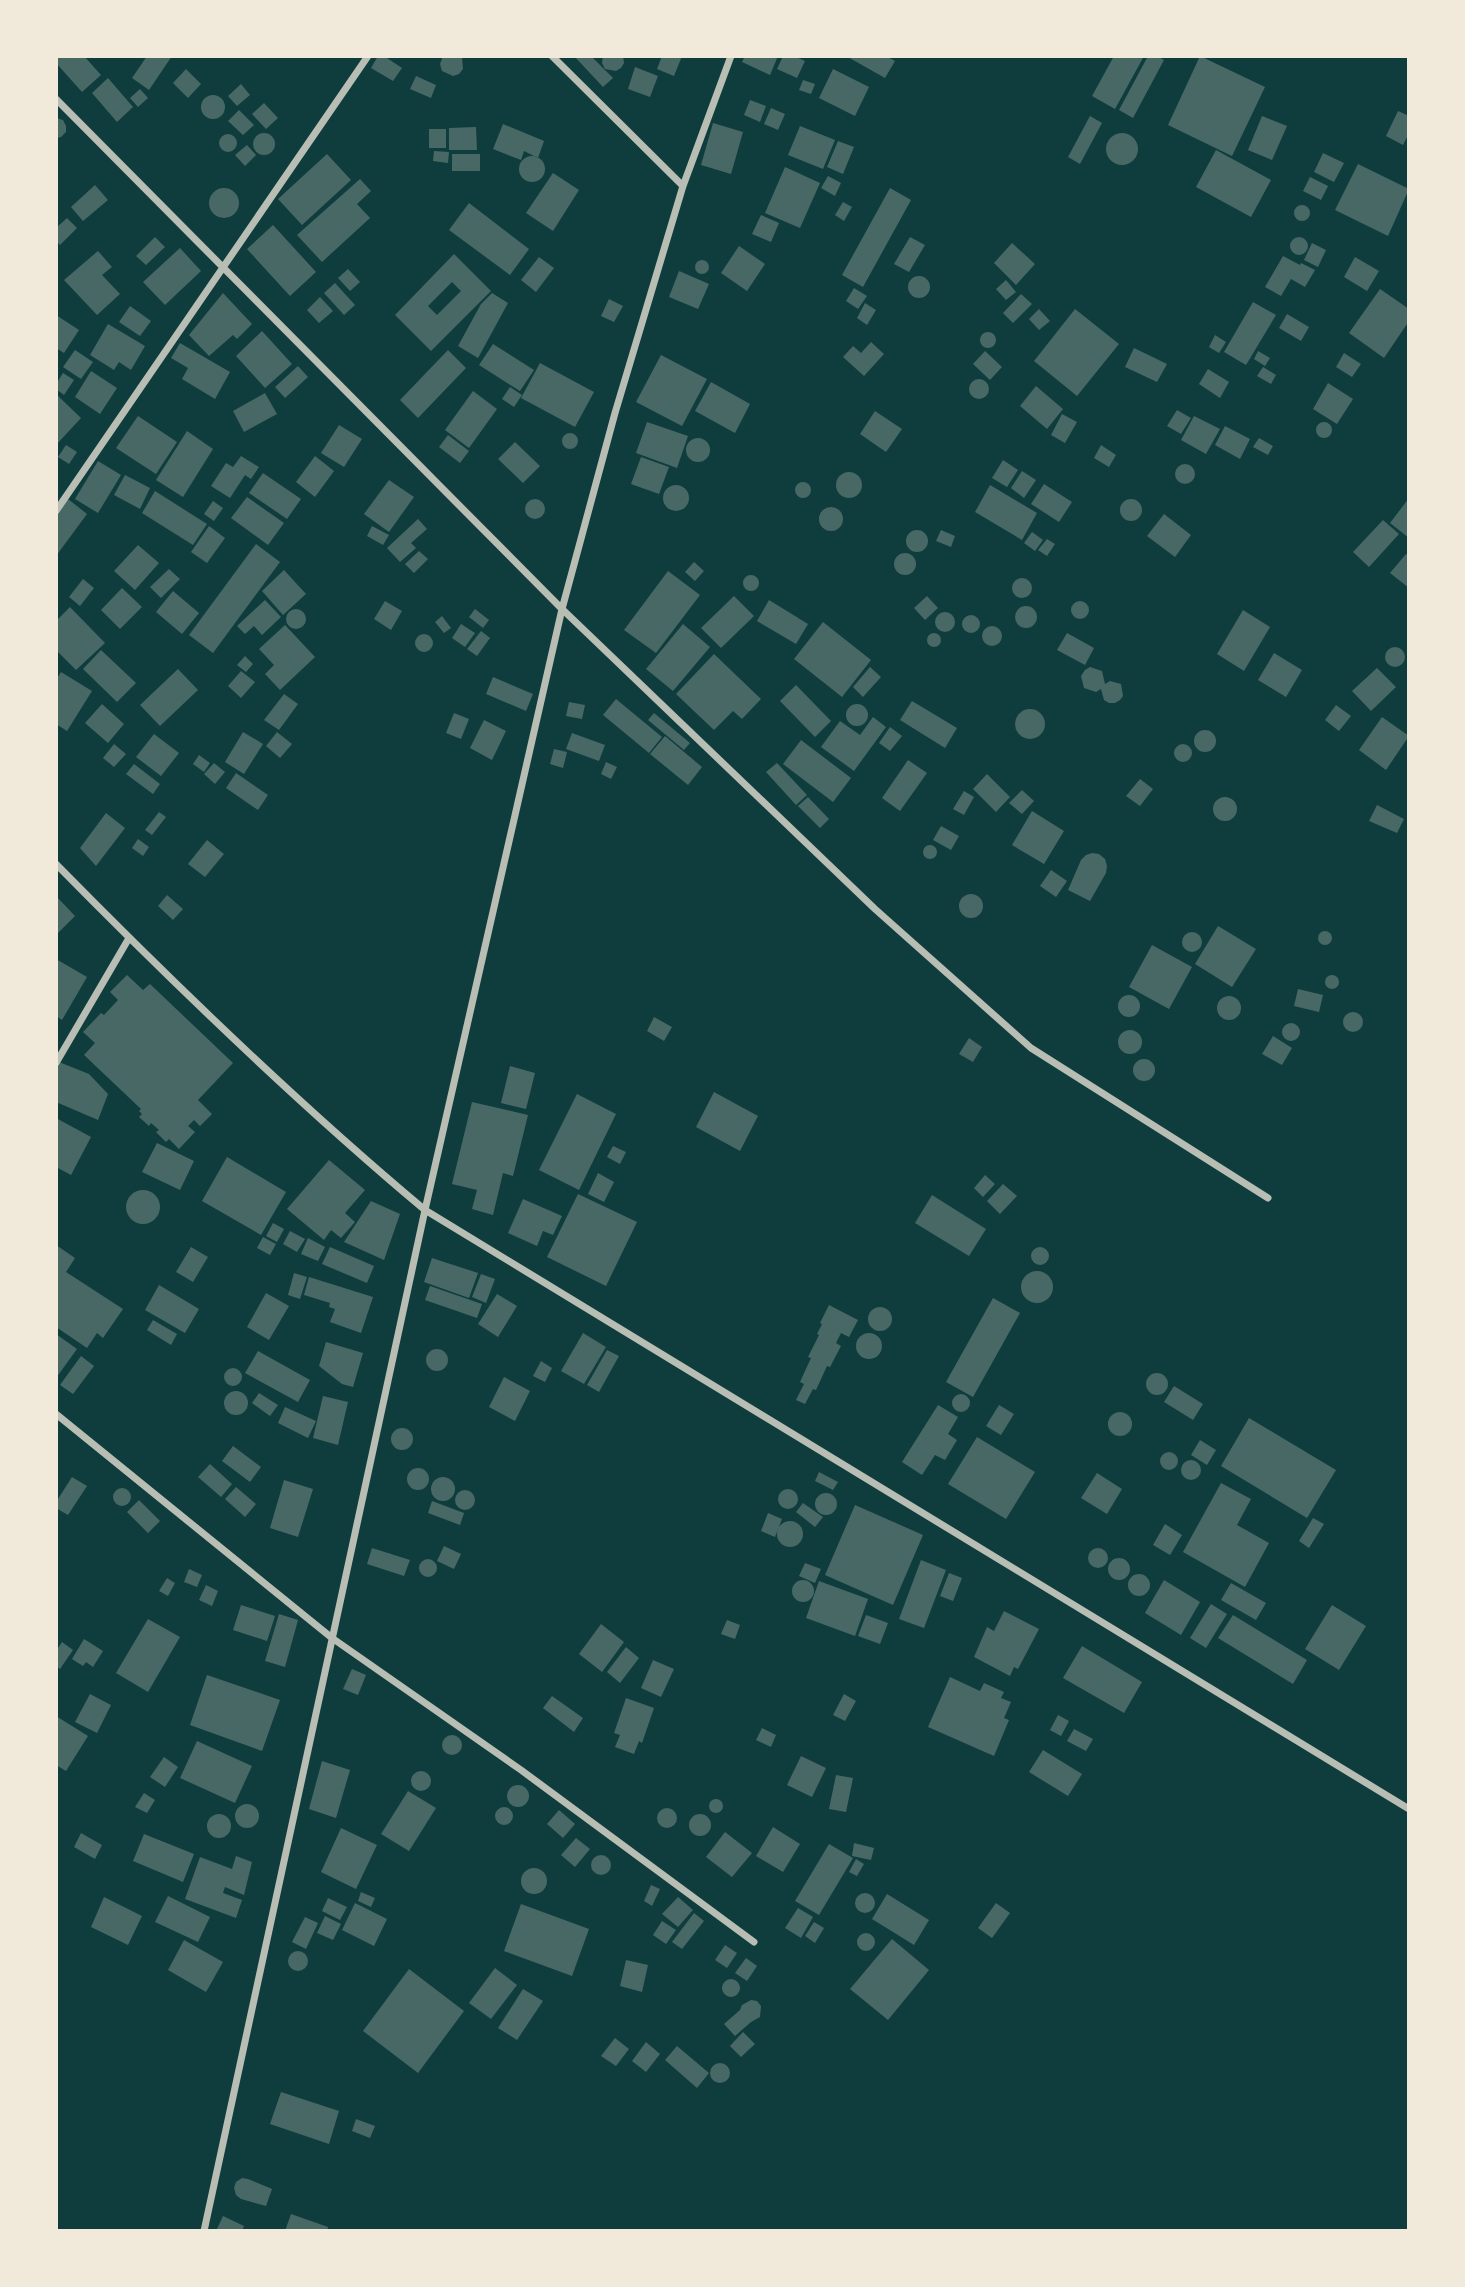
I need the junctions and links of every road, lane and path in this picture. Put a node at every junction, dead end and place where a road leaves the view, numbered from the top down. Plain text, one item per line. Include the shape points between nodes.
1 (368, 56) edge
2 (552, 56) edge
3 (730, 56) edge
4 (56, 99) edge
5 (683, 186) junction
6 (223, 267) junction
7 (56, 511) edge
8 (562, 610) junction
9 (56, 864) edge
10 (129, 938) junction
11 (56, 1063) edge
12 (1268, 1198) dead end
13 (425, 1210) junction
14 (56, 1414) edge
15 (332, 1638) junction
16 (1409, 1809) edge
17 (754, 1942) dead end
18 (204, 2231) edge

1 - 6 street
2 - 5 street
3 - 5 street
4 - 6 street
5 - 8 street
6 - 7 street
6 - 8 street
8 - 12 street via 875,909 1031,1048
8 - 13 street
9 - 10 street
10 - 11 street
10 - 13 street via 341,1140
13 - 15 street
13 - 16 street
14 - 15 street
15 - 17 street via 522,1770
15 - 18 street

